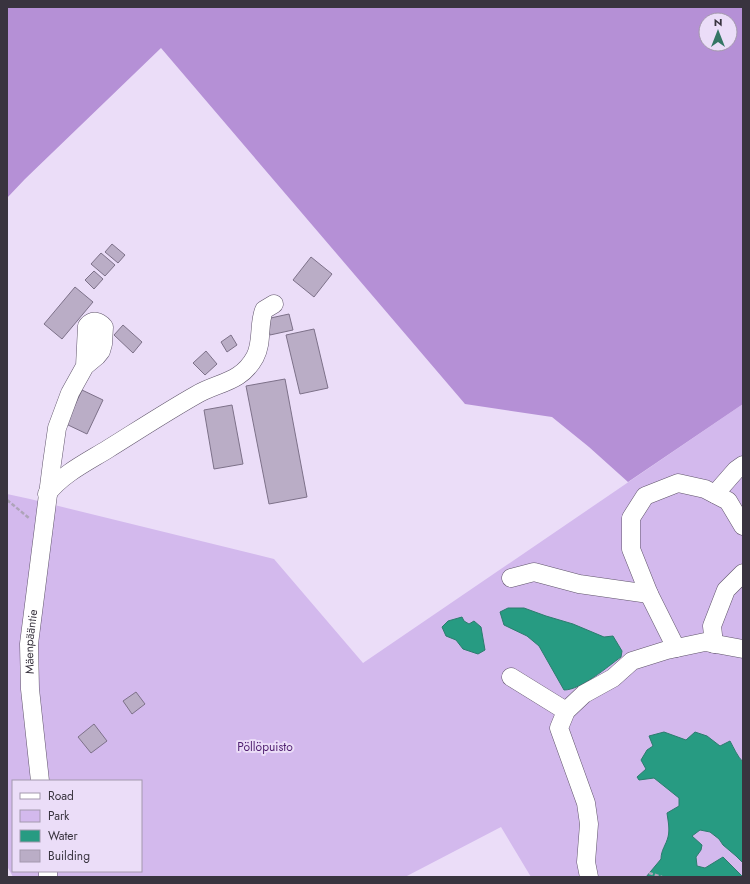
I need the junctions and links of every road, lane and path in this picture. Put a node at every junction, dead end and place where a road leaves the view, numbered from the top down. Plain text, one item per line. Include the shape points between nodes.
1 (274, 304) dead end
2 (85, 366) dead end
3 (52, 463) junction
4 (743, 465) edge
5 (73, 471) junction
6 (715, 494) junction
7 (47, 498) junction
8 (7, 500) edge
9 (743, 526) edge
10 (43, 529) junction
11 (743, 573) edge
12 (511, 578) dead end
13 (649, 594) junction
14 (714, 644) junction
15 (676, 648) junction
16 (743, 649) edge
17 (511, 677) dead end
18 (566, 711) junction
19 (40, 780) edge
20 (649, 873) dead end
21 (589, 877) edge
22 (662, 877) edge

1 - 5 street via 264,310 259,346 242,374 220,386 197,394
2 - 3 street, Mäenpääntie via 70,393 57,428
3 - 5 street via 61,470
3 - 7 street, Mäenpääntie
4 - 6 street
5 - 7 street via 55,484
6 - 9 street via 728,501
6 - 13 street via 705,488 678,483 645,496 631,518 631,549
7 - 10 street, Mäenpääntie
8 - 10 path
10 - 19 street, Mäenpääntie via 29,644 30,689
11 - 14 street via 726,590 712,626
12 - 13 street via 534,572 580,584
13 - 15 street
14 - 15 street via 705,642
14 - 16 street
15 - 18 street via 632,661 613,678 584,694
17 - 18 street
18 - 21 street via 559,728 586,802 589,824 586,862
20 - 22 path

